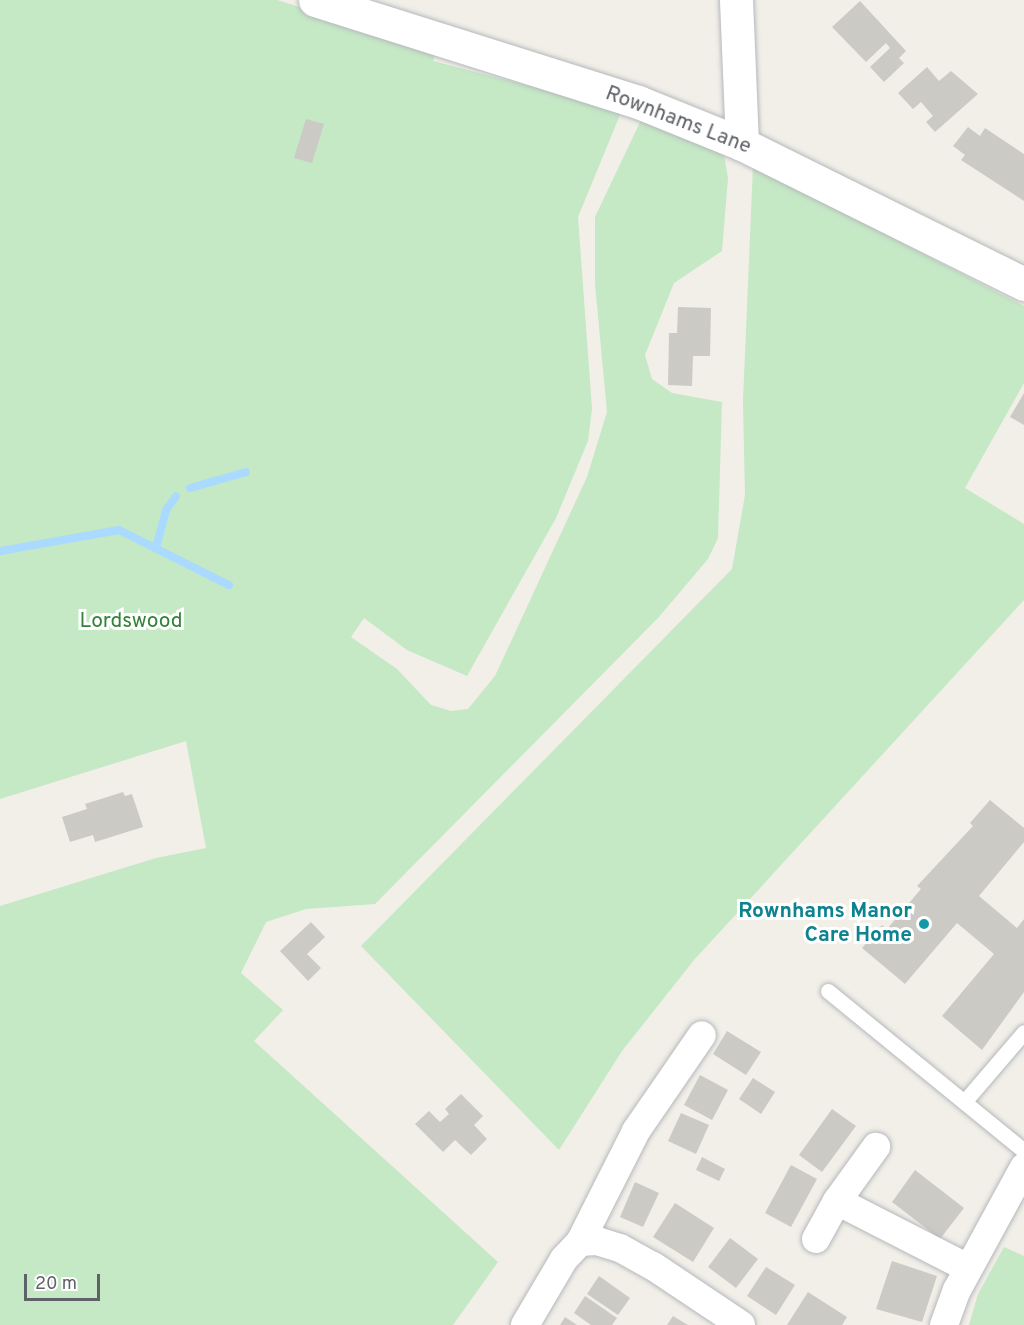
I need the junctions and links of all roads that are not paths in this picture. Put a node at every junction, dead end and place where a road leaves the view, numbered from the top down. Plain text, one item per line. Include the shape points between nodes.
1 (315, 0) edge
2 (736, 0) edge
3 (742, 144) junction
4 (1024, 284) edge
5 (828, 991) dead end
6 (1024, 1032) edge
7 (702, 1035) dead end
8 (964, 1102) junction
9 (876, 1147) dead end
10 (1024, 1151) edge
11 (1024, 1167) edge
12 (837, 1201) junction
13 (816, 1239) dead end
14 (580, 1242) junction
15 (968, 1268) junction
16 (525, 1325) edge
17 (741, 1325) edge
18 (944, 1325) edge

1 - 3 street, Rownhams Lane via 638,102
2 - 3 street
3 - 4 street, Rownhams Lane
5 - 8 lane
6 - 8 lane
7 - 14 street via 636,1131
8 - 10 lane
9 - 12 street
11 - 15 street
12 - 13 street
12 - 15 street
14 - 16 street via 564,1259
14 - 17 street via 597,1241 620,1248
15 - 18 street

